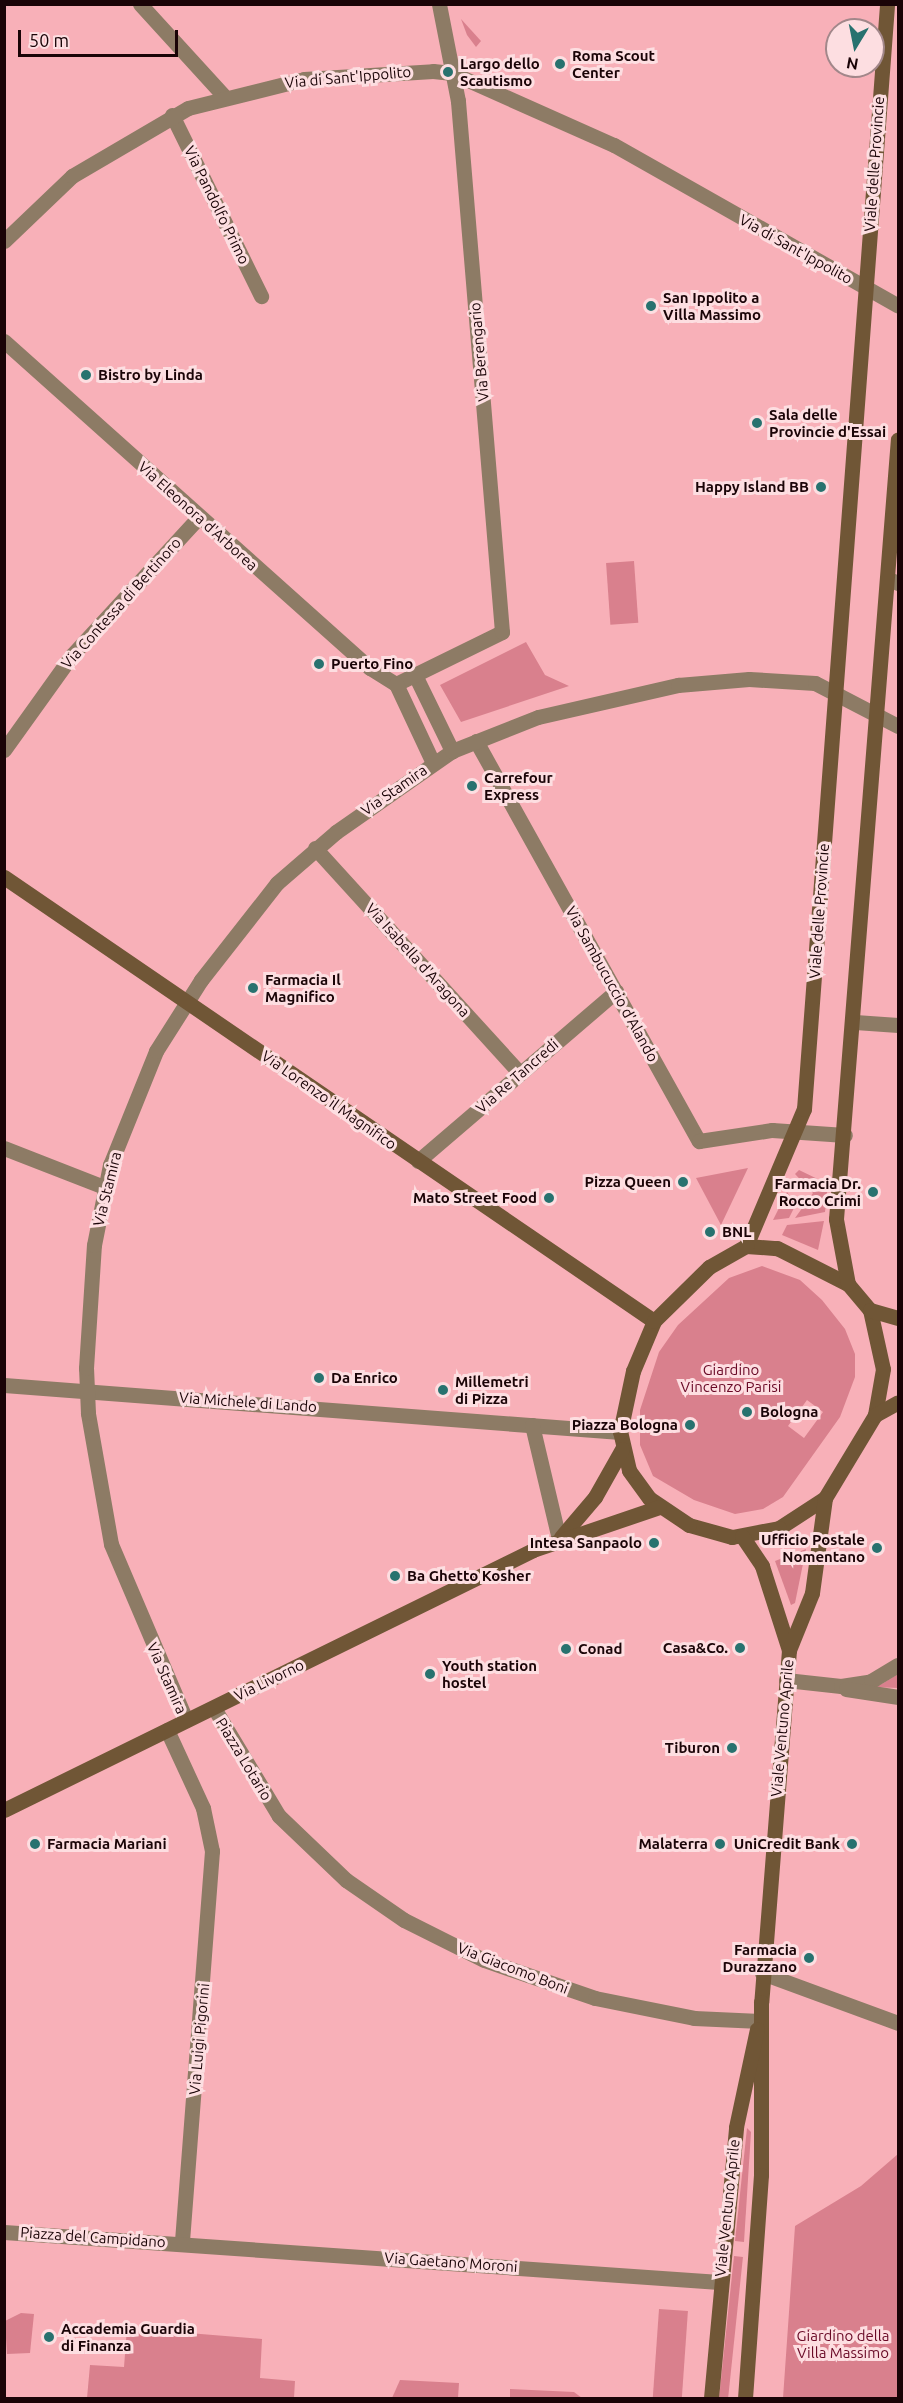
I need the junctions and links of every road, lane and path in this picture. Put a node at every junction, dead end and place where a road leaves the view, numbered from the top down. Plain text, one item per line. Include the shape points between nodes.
1 (140, 4) edge
2 (439, 4) edge
3 (887, 4) edge
4 (452, 73) junction
5 (223, 95) junction
6 (172, 115) junction
7 (4, 241) edge
8 (865, 287) junction
9 (261, 296) dead end
10 (898, 306) edge
11 (4, 341) edge
12 (898, 439) edge
13 (198, 518) junction
14 (894, 581) edge
15 (415, 675) junction
16 (396, 684) junction
17 (835, 691) junction
18 (878, 715) junction
19 (898, 726) edge
20 (476, 741) junction
21 (4, 750) edge
22 (452, 751) junction
23 (433, 763) junction
24 (315, 848) junction
25 (4, 878) edge
26 (615, 991) junction
27 (187, 1001) junction
28 (855, 1022) junction
29 (898, 1025) edge
30 (520, 1073) junction
31 (797, 1129) junction
32 (845, 1135) junction
33 (4, 1148) edge
34 (418, 1161) junction
35 (104, 1187) junction
36 (746, 1246) junction
37 (848, 1284) junction
38 (870, 1310) junction
39 (898, 1318) edge
40 (654, 1321) junction
41 (4, 1385) edge
42 (86, 1390) junction
43 (898, 1402) edge
44 (875, 1415) junction
45 (532, 1425) junction
46 (620, 1432) junction
47 (622, 1449) junction
48 (825, 1498) junction
49 (658, 1507) junction
50 (742, 1536) junction
51 (559, 1539) junction
52 (789, 1650) junction
53 (898, 1665) edge
54 (786, 1680) junction
55 (841, 1686) junction
56 (898, 1696) edge
57 (214, 1708) junction
58 (186, 1720) junction
59 (167, 1730) junction
60 (274, 1809) joint
61 (4, 1810) edge
62 (762, 1973) junction
63 (760, 2021) junction
64 (898, 2023) edge
65 (4, 2232) edge
66 (182, 2243) junction
67 (719, 2282) junction
68 (711, 2398) edge
69 (745, 2398) edge

1 - 5 street
2 - 4 street, Via Berengario
3 - 8 street, Viale delle Provincie
4 - 5 street, Via di Sant'Ippolito via 321,77
4 - 8 street, Via di Sant'Ippolito via 614,145
4 - 15 street, Via Berengario via 502,632
5 - 6 street, Via di Sant'Ippolito
6 - 7 street, Via di Sant'Ippolito via 72,177
6 - 9 street, Via Pandolfo Primo
8 - 10 street
8 - 17 street, Viale delle Provincie
11 - 13 street, Via Eleonora d'Arborea
12 - 14 street
13 - 16 street, Via Eleonora d'Arborea via 370,668
13 - 21 street, Via Contessa di Bertinoro via 72,656
14 - 18 street
15 - 16 street
15 - 22 street
16 - 23 street
17 - 18 street
17 - 20 street, Via Stamira via 800,681 725,679 564,708
17 - 31 street, Viale delle Provincie via 804,1109
18 - 19 street
18 - 28 street
20 - 22 street, Via Stamira
20 - 26 street, Via Sambucuccio d'Alando
22 - 23 street, Via Stamira
23 - 24 street, Via Stamira
24 - 27 street, Via Stamira via 241,926
24 - 30 street, Via Isabella d'Aragona
25 - 27 street, Via Lorenzo il Magnifico
26 - 30 street, Via Re Tancredi
26 - 31 street, Via Sambucuccio d'Alando via 699,1141
27 - 34 street, Via Lorenzo il Magnifico
27 - 35 street, Via Stamira via 141,1084
28 - 29 street
28 - 32 street
30 - 34 street, Via Re Tancredi
31 - 32 street
31 - 36 street, Viale delle Provincie
32 - 37 street via 836,1232
33 - 35 street
34 - 40 street, Via Lorenzo il Magnifico
35 - 42 street, Via Stamira via 89,1292
36 - 37 street via 777,1248
36 - 40 street via 704,1271
37 - 38 street
38 - 39 street
38 - 44 street via 882,1356
40 - 46 street via 629,1382
41 - 42 street, Via Michele di Lando
42 - 45 street, Via Michele di Lando
42 - 58 street, Via Stamira via 111,1544
43 - 44 street
44 - 48 street
45 - 46 street
45 - 51 street
46 - 47 street
47 - 49 street via 634,1478
47 - 51 street via 595,1497
48 - 50 street via 786,1525
48 - 52 street via 812,1593
49 - 50 street via 709,1533
49 - 51 street
50 - 52 street via 762,1566
51 - 57 street, Via Livorno
52 - 54 street, Viale Ventuno Aprile
53 - 55 street via 871,1681
54 - 55 street
54 - 62 street, Viale Ventuno Aprile
55 - 56 street
57 - 58 street, Via Livorno
57 - 60 street, Piazza Lotario
58 - 59 street, Via Livorno
59 - 61 street, Via Livorno
59 - 66 street, Via Luigi Pigorini via 210,1834
60 - 63 street, Via Giacomo Boni via 376,1903 484,1960 637,2008
62 - 63 street, Viale Ventuno Aprile
62 - 64 street
63 - 67 street, Viale Ventuno Aprile via 738,2114
63 - 69 street, Viale Ventuno Aprile via 761,2175
65 - 66 street, Piazza del Campidano
66 - 67 street, Via Gaetano Moroni
67 - 68 street, Viale Ventuno Aprile

